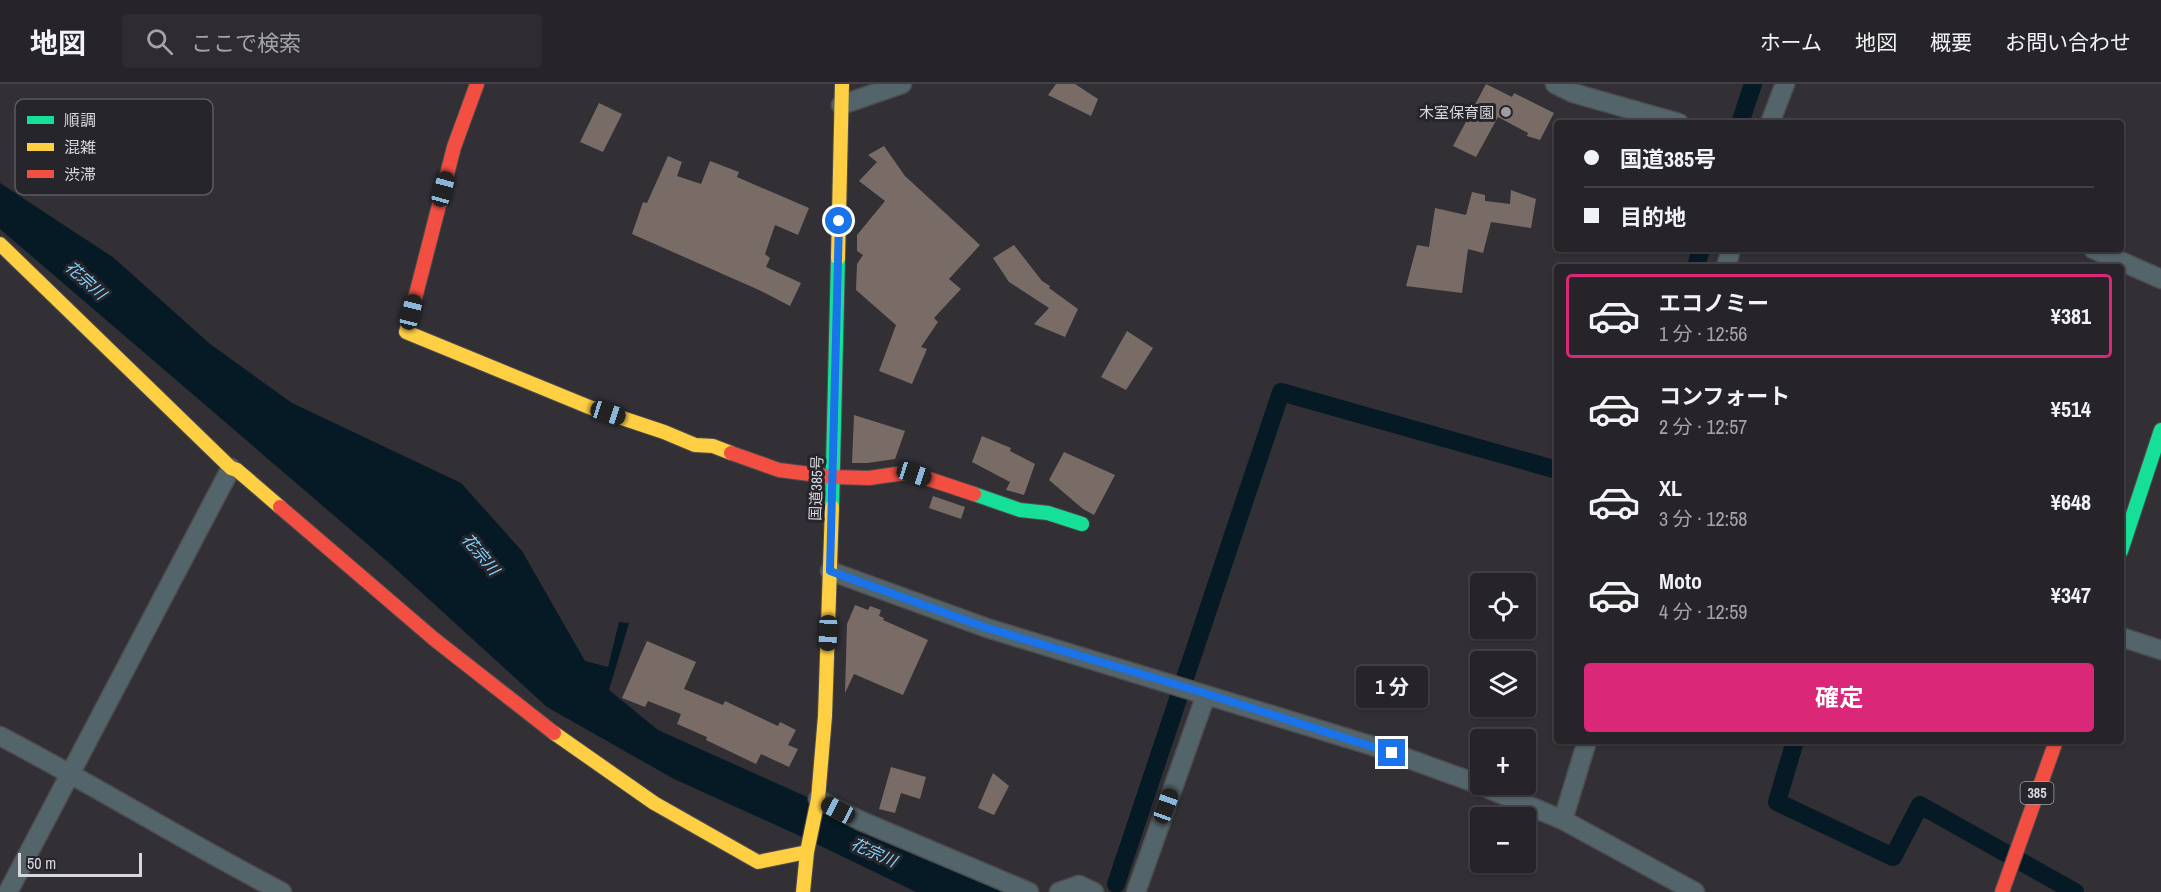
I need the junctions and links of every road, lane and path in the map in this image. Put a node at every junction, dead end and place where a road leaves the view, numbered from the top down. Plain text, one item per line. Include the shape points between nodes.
1 (477, 84) edge
2 (902, 84) edge
3 (1555, 84) edge
4 (1785, 84) edge
5 (838, 90) edge
6 (1668, 120) edge
7 (1771, 120) edge
8 (0, 244) edge
9 (2100, 252) edge
10 (2161, 279) edge
11 (2161, 430) edge
12 (231, 468) junction
13 (833, 477) junction
14 (1082, 524) dead end
15 (2124, 542) edge
16 (830, 571) junction
17 (2124, 638) edge
18 (2161, 650) edge
19 (1202, 693) junction
20 (0, 736) edge
21 (1586, 744) edge
22 (2055, 744) edge
23 (71, 773) junction
24 (818, 800) junction
25 (1563, 820) junction
26 (808, 848) junction
27 (8, 892) edge
28 (282, 892) edge
29 (803, 892) edge
30 (1029, 892) edge
31 (1059, 892) edge
32 (1094, 892) edge
33 (1136, 892) edge
34 (1695, 892) edge
35 (2002, 892) edge

1 - 13 main road via 454,147 406,332 694,445 712,446 779,470
2 - 5 street
3 - 6 street via 1573,93
4 - 7 street
5 - 13 main road, 国道385号
8 - 12 main road
9 - 10 street
11 - 15 main road
12 - 23 street
12 - 26 main road via 529,715 642,795 758,862
13 - 14 main road via 914,474 1020,510 1048,513
13 - 16 main road, 国道385号
16 - 19 street via 987,628
16 - 24 main road, 国道385号
17 - 18 street
19 - 25 street via 1373,746
19 - 33 street
20 - 23 street
21 - 25 street
22 - 35 main road, 385
23 - 27 street
23 - 28 street
24 - 26 main road, 国道385号
24 - 30 street
25 - 34 street
26 - 29 main road, 国道385号
31 - 32 street via 1079,885

